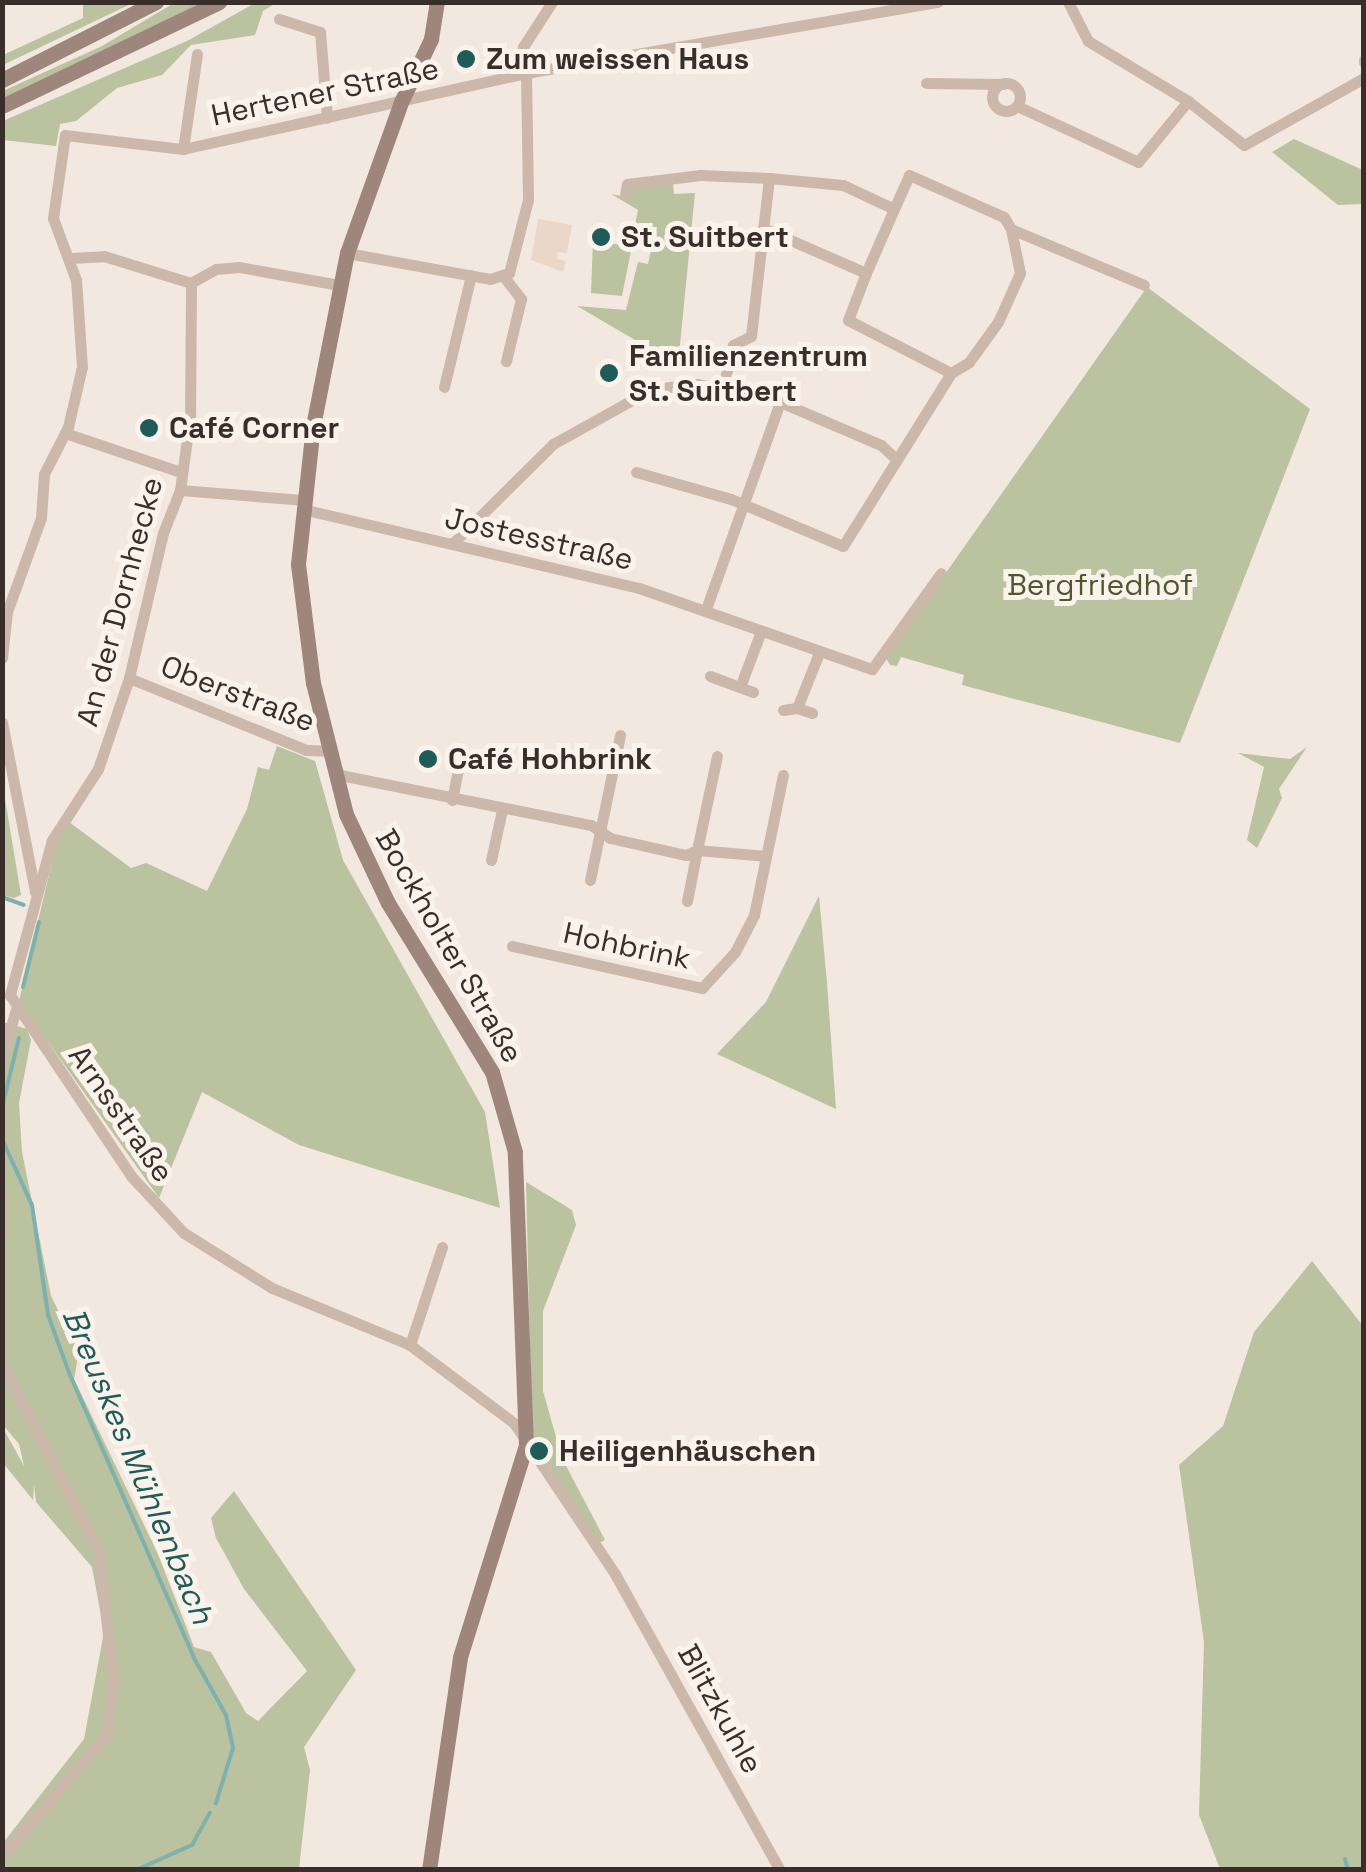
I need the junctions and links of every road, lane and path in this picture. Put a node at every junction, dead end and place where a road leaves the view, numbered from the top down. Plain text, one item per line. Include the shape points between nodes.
1 (156, 2) edge
2 (219, 2) edge
3 (436, 2) edge
4 (552, 2) edge
5 (938, 2) edge
6 (1068, 2) edge
7 (885, 7) edge
8 (280, 20) dead end
9 (198, 54) dead end
10 (526, 73) junction
11 (1364, 78) edge
12 (2, 80) edge
13 (926, 83) dead end
14 (1003, 84) junction
15 (400, 102) junction
16 (1188, 102) junction
17 (2, 106) edge
18 (1017, 106) junction
19 (327, 118) junction
20 (183, 148) junction
21 (769, 178) junction
22 (625, 195) dead end
23 (894, 209) junction
24 (763, 228) junction
25 (1011, 229) junction
26 (347, 252) junction
27 (70, 258) junction
28 (866, 273) junction
29 (471, 275) junction
30 (504, 277) junction
31 (191, 283) junction
32 (339, 284) junction
33 (1144, 284) dead end
34 (506, 361) dead end
35 (951, 373) junction
36 (444, 387) dead end
37 (722, 388) junction
38 (780, 402) junction
39 (66, 432) junction
40 (894, 457) junction
41 (182, 472) junction
42 (636, 472) dead end
43 (180, 490) junction
44 (302, 504) junction
45 (744, 508) junction
46 (452, 544) junction
47 (941, 573) dead end
48 (706, 609) junction
49 (761, 631) junction
50 (819, 653) junction
51 (2, 658) edge
52 (710, 676) dead end
53 (129, 678) junction
54 (740, 687) junction
55 (753, 692) dead end
56 (797, 708) junction
57 (782, 710) dead end
58 (812, 714) dead end
59 (2, 722) edge
60 (620, 735) dead end
61 (330, 751) junction
62 (461, 754) dead end
63 (717, 756) dead end
64 (335, 774) junction
65 (783, 775) dead end
66 (452, 800) junction
67 (502, 810) junction
68 (600, 831) junction
69 (696, 850) junction
70 (766, 856) junction
71 (491, 860) dead end
72 (590, 880) dead end
73 (35, 896) junction
74 (687, 901) dead end
75 (512, 946) dead end
76 (16, 1006) junction
77 (2, 1057) edge
78 (2, 1197) edge
79 (2, 1237) edge
80 (442, 1248) dead end
81 (410, 1346) junction
82 (2, 1364) edge
83 (526, 1445) junction
84 (2, 1856) edge
85 (429, 1870) edge
86 (780, 1870) edge

1 - 12 street
2 - 17 street
3 - 15 street, Bockholter Straße via 431,39
4 - 10 street via 524,47
5 - 7 street, Hertener Straße
6 - 16 street via 1088,41
7 - 10 street, Hertener Straße
8 - 19 street via 320,32
9 - 20 street
10 - 15 street, Hertener Straße
10 - 30 street via 528,200 517,261
11 - 16 street via 1244,145
13 - 14 street
14 - 18 street via 1019,93
14 - 18 street via 992,102 1004,111
15 - 19 street, Hertener Straße
15 - 26 street, Bockholter Straße
16 - 18 street via 1138,162
19 - 20 street, Hertener Straße
20 - 27 street, Hertener Straße via 65,134 53,218
21 - 22 street via 627,184
21 - 23 street via 843,185
21 - 24 street
23 - 25 street via 909,175 1004,216
23 - 28 street
24 - 28 street
24 - 37 street via 751,336 733,345
25 - 33 street
25 - 35 street via 1020,273 998,322 969,362
26 - 29 street
26 - 32 street, Bockholter Straße
27 - 31 street via 104,256
27 - 39 street via 82,367
28 - 35 street via 848,320
29 - 30 street
29 - 36 street
30 - 34 street via 521,299
31 - 32 street via 216,269 239,267
31 - 41 street, An der Dornhecke via 190,417
32 - 44 street, Bockholter Straße
35 - 40 street
37 - 38 street
37 - 46 street via 674,385 621,401 553,444
38 - 40 street via 881,445
38 - 45 street
39 - 41 street
39 - 51 street via 44,474 40,518 7,612
40 - 45 street via 887,482 843,546
41 - 43 street, An der Dornhecke
42 - 45 street
43 - 44 street, Jostesstraße
43 - 53 street, An der Dornhecke via 162,533
44 - 46 street, Jostesstraße
44 - 61 street, Bockholter Straße via 303,624
45 - 48 street
46 - 48 street, Jostesstraße
47 - 50 street, Jostesstraße via 872,669
48 - 49 street, Jostesstraße
49 - 50 street, Jostesstraße
49 - 54 street
50 - 56 street
52 - 54 street
53 - 61 street, Oberstraße via 306,750
53 - 73 street, An der Dornhecke via 98,769 52,840
54 - 55 street
56 - 57 street
56 - 58 street
59 - 73 street
60 - 68 street, Hohbrink
61 - 64 street, Bockholter Straße
62 - 66 street
63 - 69 street, Hohbrink
64 - 66 street
64 - 83 street, Bockholter Straße via 380,889 492,1072 508,1115 518,1193
65 - 70 street, Hohbrink
66 - 67 street
67 - 68 street
67 - 71 street
68 - 69 street via 686,855
68 - 72 street, Hohbrink
69 - 70 street
69 - 74 street, Hohbrink
70 - 75 street, Hohbrink via 754,915 735,952 702,988
73 - 76 street, An der Dornhecke via 10,995
76 - 77 street, An der Dornhecke
76 - 81 street, Arnsstraße via 131,1176 184,1233 272,1288
78 - 79 street
80 - 81 street
81 - 83 street, Arnsstraße via 514,1423
82 - 84 street via 99,1552 114,1680 108,1734
83 - 85 street, Bockholter Straße via 460,1657
83 - 86 street, Blitzkuhle via 615,1574

